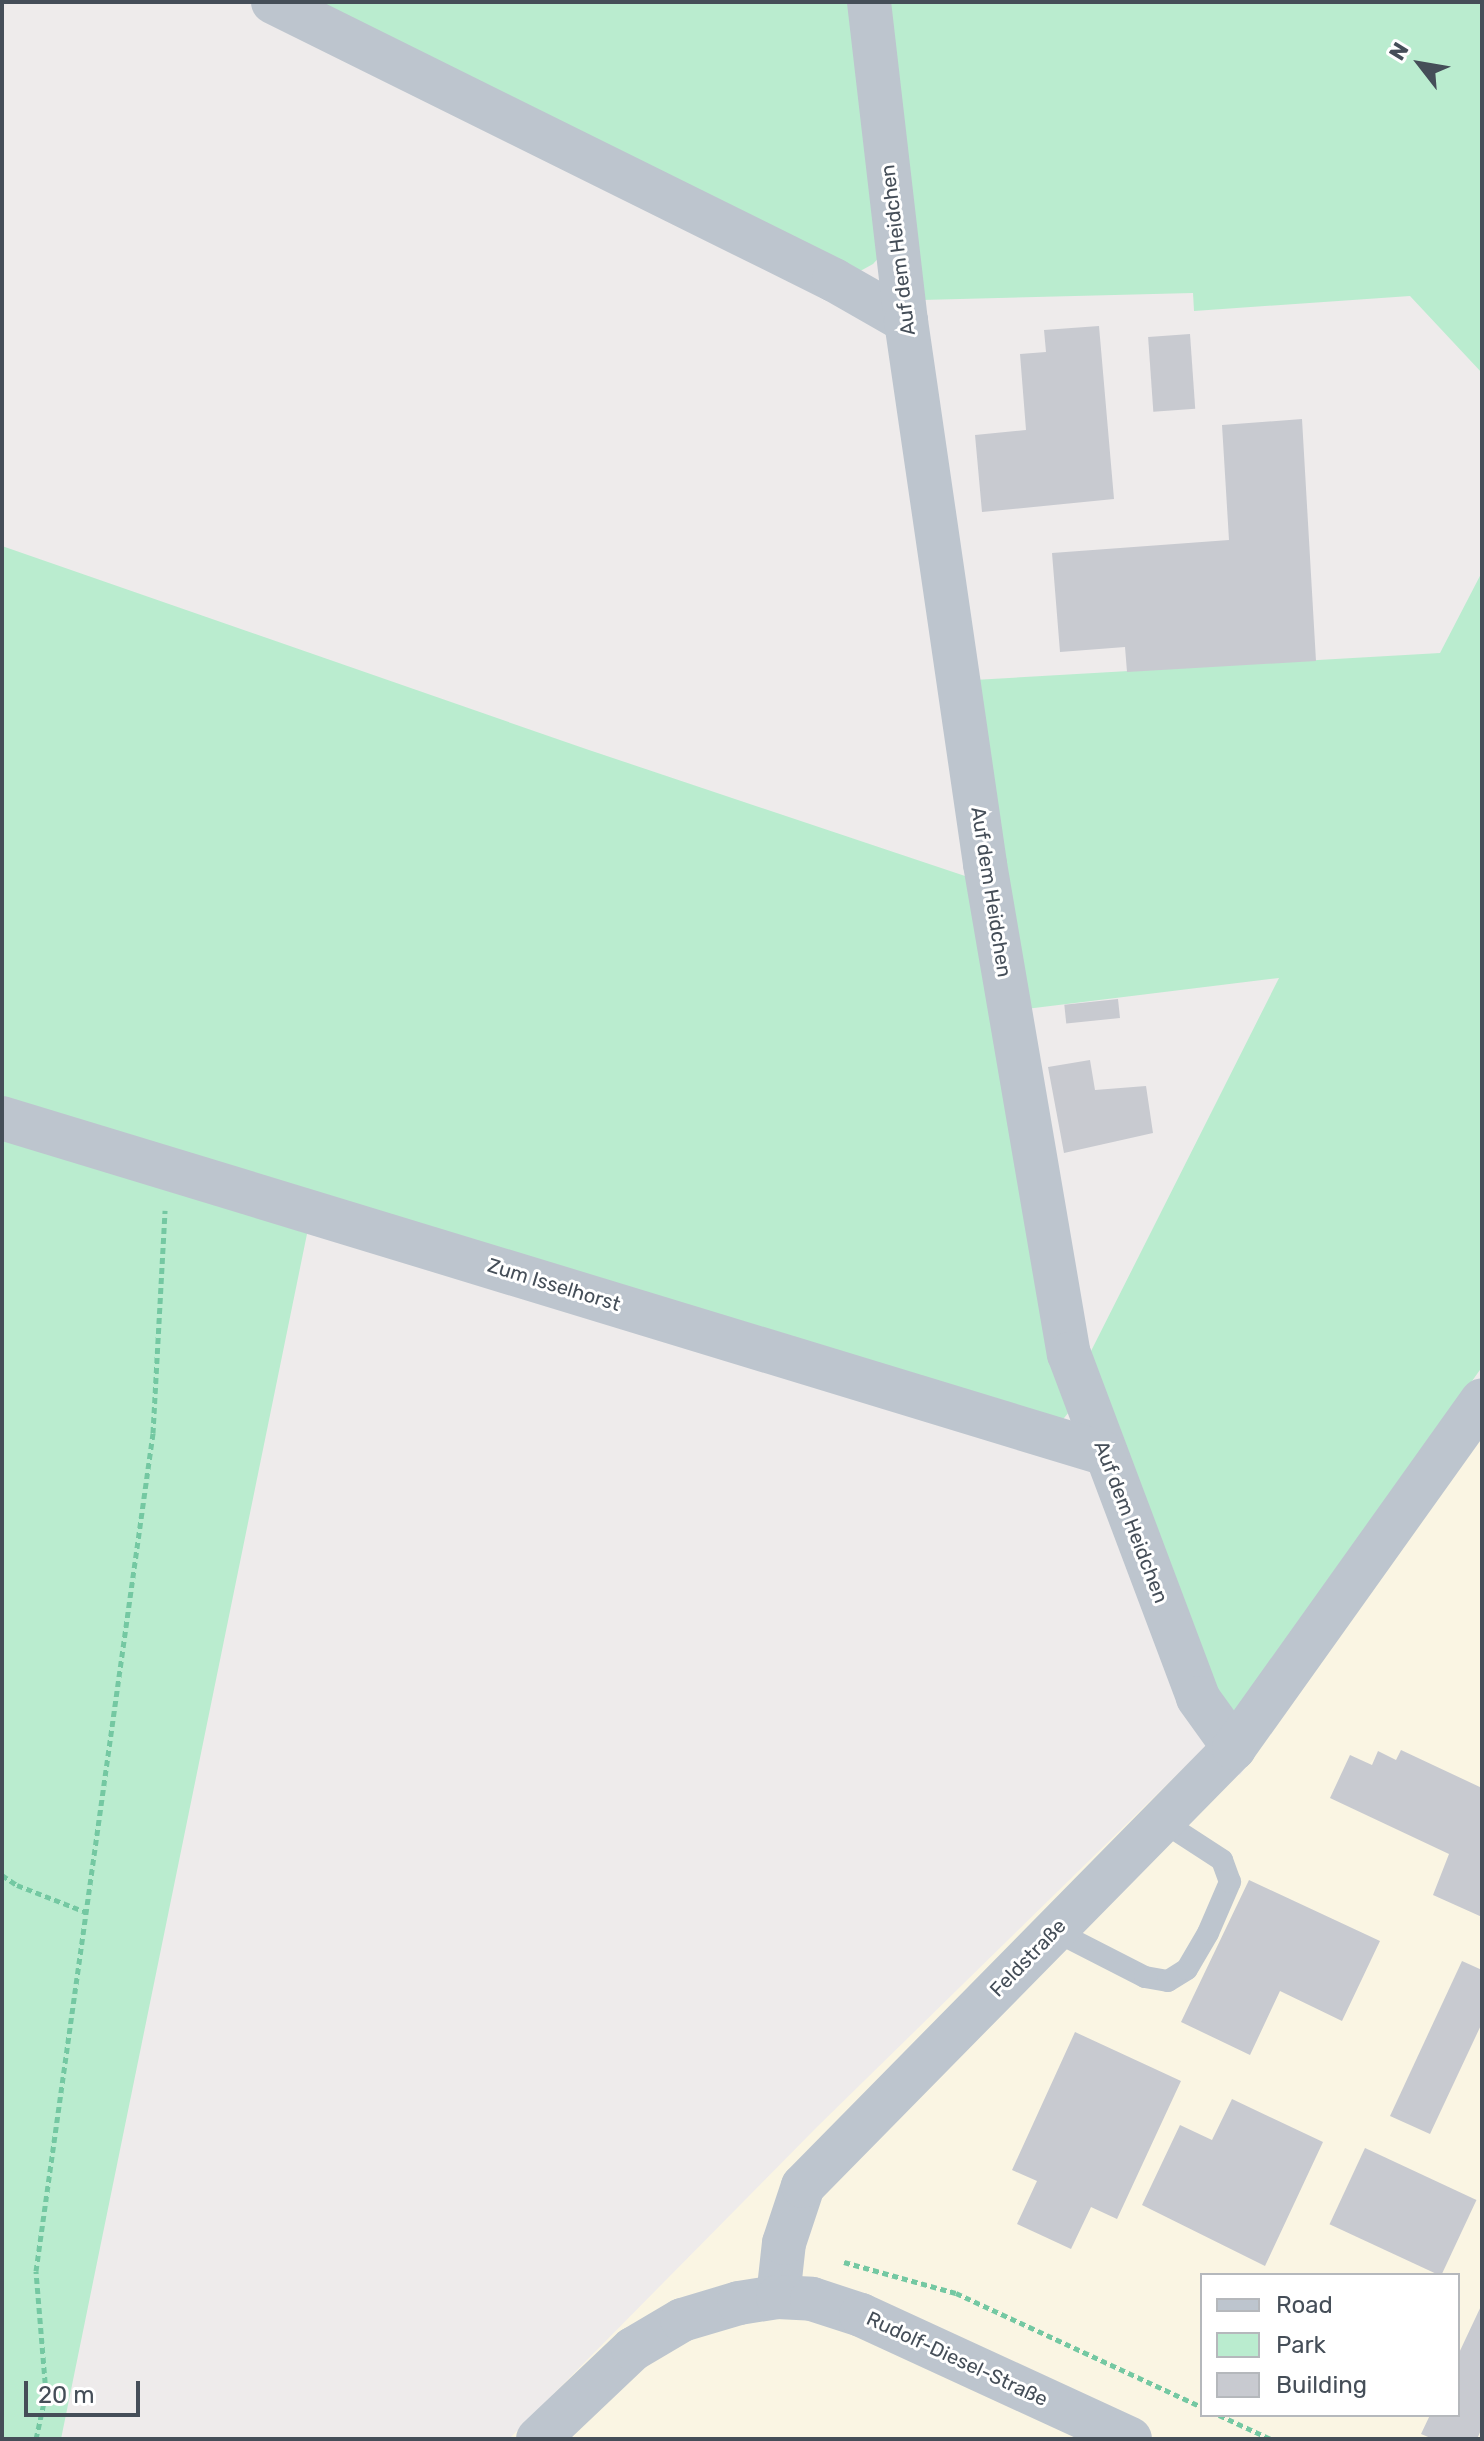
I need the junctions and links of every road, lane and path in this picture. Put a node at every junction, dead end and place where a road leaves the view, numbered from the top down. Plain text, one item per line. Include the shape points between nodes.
1 (273, 2) edge
2 (869, 2) edge
3 (906, 321) junction
4 (2, 1118) edge
5 (168, 1168) junction
6 (1482, 1400) edge
7 (1106, 1454) junction
8 (1234, 1748) junction
9 (1162, 1821) junction
10 (2, 1875) edge
11 (86, 1912) junction
12 (1055, 1931) junction
13 (795, 2298) junction
14 (1200, 2406) edge
15 (1223, 2417) edge
16 (36, 2439) edge
17 (538, 2439) edge
18 (1130, 2439) edge
19 (1271, 2439) edge

1 - 3 street via 834,280
2 - 3 street, Auf dem Heidchen
3 - 7 street, Auf dem Heidchen via 985,864 1066,1338
4 - 5 street, Zum Isselhorst
5 - 7 street, Zum Isselhorst
5 - 11 path via 153,1433
6 - 8 street, Feldstraße
7 - 8 street, Auf dem Heidchen via 1198,1698
8 - 9 street, Feldstraße
9 - 12 street, Feldstraße
9 - 12 lane via 1222,1860 1230,1882 1187,1969 1168,1981 1145,1977
10 - 11 path
11 - 16 path via 36,2271 46,2393
12 - 13 street, Feldstraße via 803,2186 784,2243
13 - 14 path via 826,2259 873,2268 956,2293
13 - 17 street via 739,2303 682,2320 633,2349
13 - 18 street, Rudolf-Diesel-Straße via 861,2315
15 - 19 path

